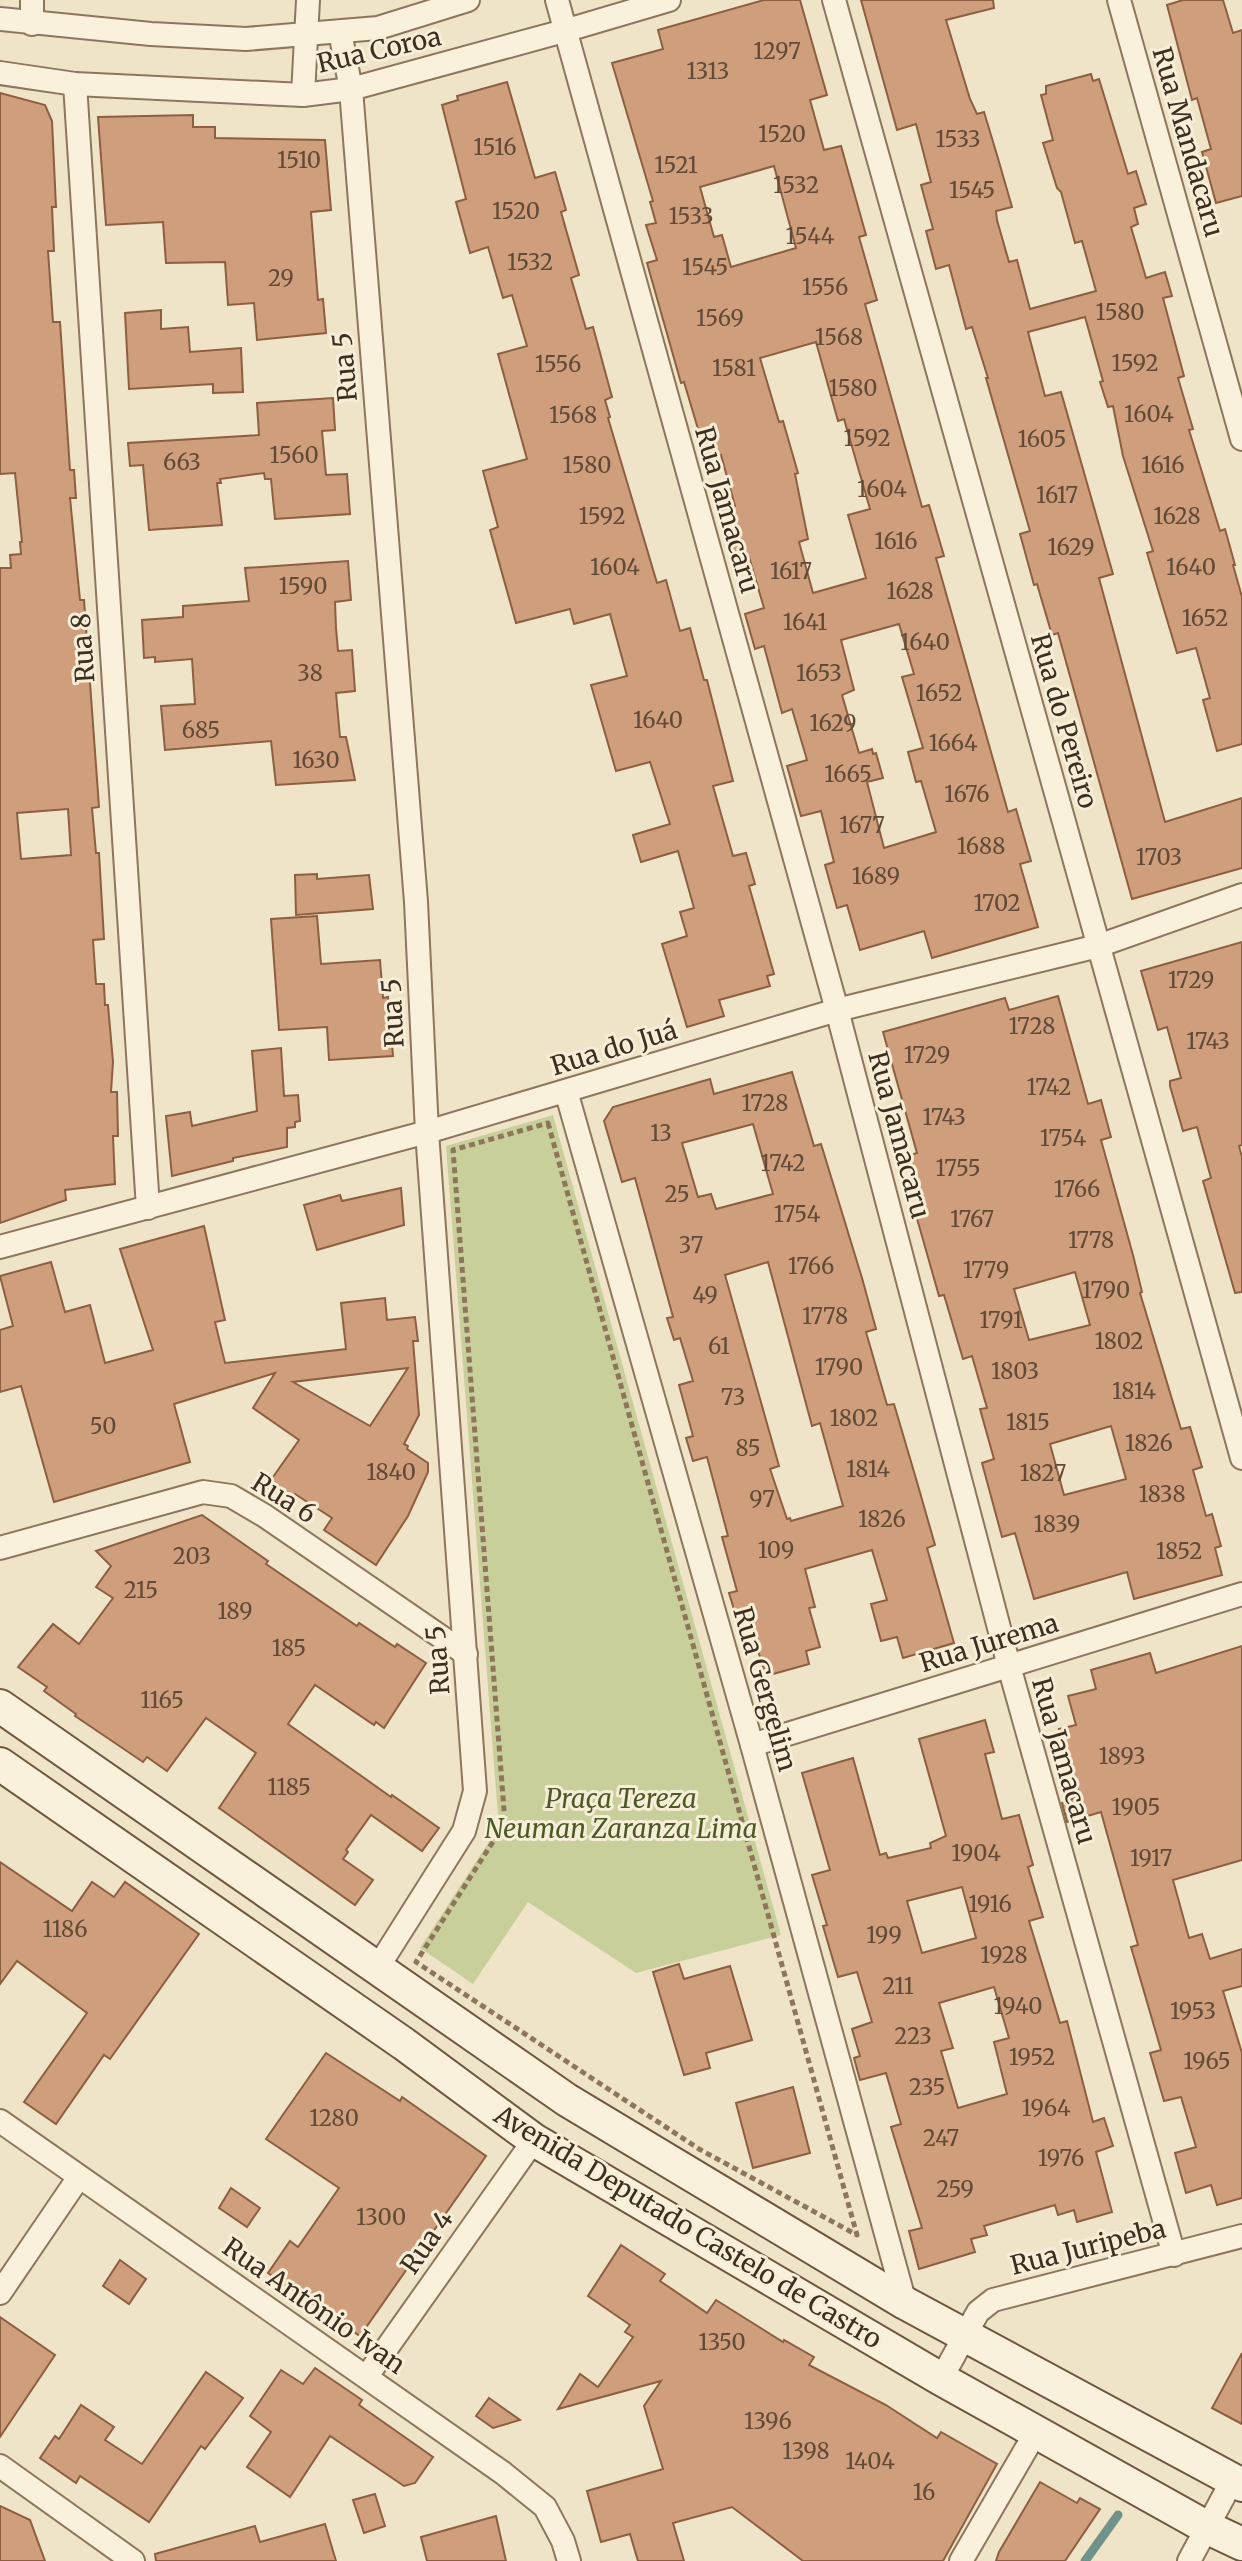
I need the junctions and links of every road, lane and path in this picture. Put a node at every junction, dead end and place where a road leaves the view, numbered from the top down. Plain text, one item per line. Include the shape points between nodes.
1 (32, 0) edge
2 (308, 0) edge
3 (468, 0) edge
4 (557, 0) edge
5 (669, 0) edge
6 (834, 0) edge
7 (1119, 0) edge
8 (0, 19) edge
9 (32, 24) junction
10 (564, 31) junction
11 (340, 32) junction
12 (307, 36) junction
13 (0, 73) edge
14 (75, 84) junction
15 (351, 89) junction
16 (303, 95) junction
17 (1242, 439) edge
18 (1242, 895) edge
19 (1098, 946) junction
20 (837, 1010) junction
21 (566, 1091) junction
22 (427, 1132) junction
23 (148, 1208) junction
24 (0, 1247) edge
25 (1242, 1458) edge
26 (0, 1548) edge
27 (1242, 1594) edge
28 (466, 1654) junction
29 (1009, 1666) junction
30 (0, 1706) edge
31 (752, 1745) junction
32 (0, 1764) edge
33 (378, 1967) junction
34 (0, 2121) edge
35 (534, 2140) junction
36 (79, 2177) junction
37 (857, 2235) joint
38 (1242, 2236) edge
39 (1174, 2255) junction
40 (0, 2293) edge
41 (905, 2303) junction
42 (965, 2336) junction
43 (367, 2376) junction
44 (941, 2379) junction
45 (1036, 2432) junction
46 (0, 2466) edge
47 (1237, 2483) edge
48 (1206, 2527) junction
49 (1242, 2544) edge
50 (133, 2561) edge
51 (569, 2561) edge
52 (961, 2561) edge
53 (1189, 2561) edge

1 - 9 street
2 - 12 street
3 - 11 street, Rua Coroa via 378,28
4 - 10 street, Rua Jamacaru
5 - 10 street, Rua Coroa
6 - 19 street, Rua do Pereiro
7 - 17 street, Rua Mandacaru
8 - 9 street, Rua Coroa
9 - 12 street, Rua Coroa via 246,39
10 - 15 street, Rua Coroa
10 - 20 street, Rua Jamacaru
11 - 12 street, Rua Coroa
11 - 15 street, Rua 5
12 - 16 street
13 - 14 street, Rua Coroa
14 - 16 street, Rua Coroa
14 - 23 street, Rua 8
15 - 16 street, Rua Coroa
15 - 22 street, Rua 5 via 416,902
18 - 19 street, Rua do Juá
19 - 20 street, Rua do Juá
19 - 25 street, Rua do Pereiro
20 - 21 street, Rua do Juá
20 - 29 street, Rua Jamacaru
21 - 22 street, Rua do Juá
21 - 31 street, Rua Gergelim
22 - 23 street, Rua do Juá
22 - 28 street, Rua 5
23 - 24 street, Rua do Juá
26 - 28 street, Rua 6 via 203,1492 231,1496
27 - 29 street, Rua Jurema
28 - 33 street, Rua 5 via 475,1791 464,1831
29 - 31 street, Rua Jurema
29 - 39 street, Rua Jamacaru
30 - 33 main road, Avenida Deputado Castelo de Castro
31 - 41 street, Rua Gergelim
32 - 35 main road, Avenida Deputado Castelo de Castro
33 - 41 main road, Avenida Deputado Castelo de Castro via 567,2100
34 - 36 street, Rua Antônio Ivan
35 - 43 street, Rua 4
35 - 44 main road, Avenida Deputado Castelo de Castro
36 - 40 street
36 - 43 street, Rua Antônio Ivan
37 - 37 path via 699,2149 416,1962 505,1823 453,1150 548,1123
38 - 39 street, Rua Juripeba
39 - 42 street, Rua Juripeba via 993,2300 978,2312
41 - 42 main road, Avenida Deputado Castelo de Castro
42 - 44 street, Rua Juripeba
42 - 47 main road, Avenida Deputado Castelo de Castro
43 - 51 street, Rua Antônio Ivan via 545,2507
44 - 45 main road, Avenida Deputado Castelo de Castro
45 - 48 main road, Avenida Deputado Castelo de Castro
45 - 52 street
46 - 50 street
47 - 48 street
48 - 49 main road, Avenida Deputado Castelo de Castro
48 - 53 street

